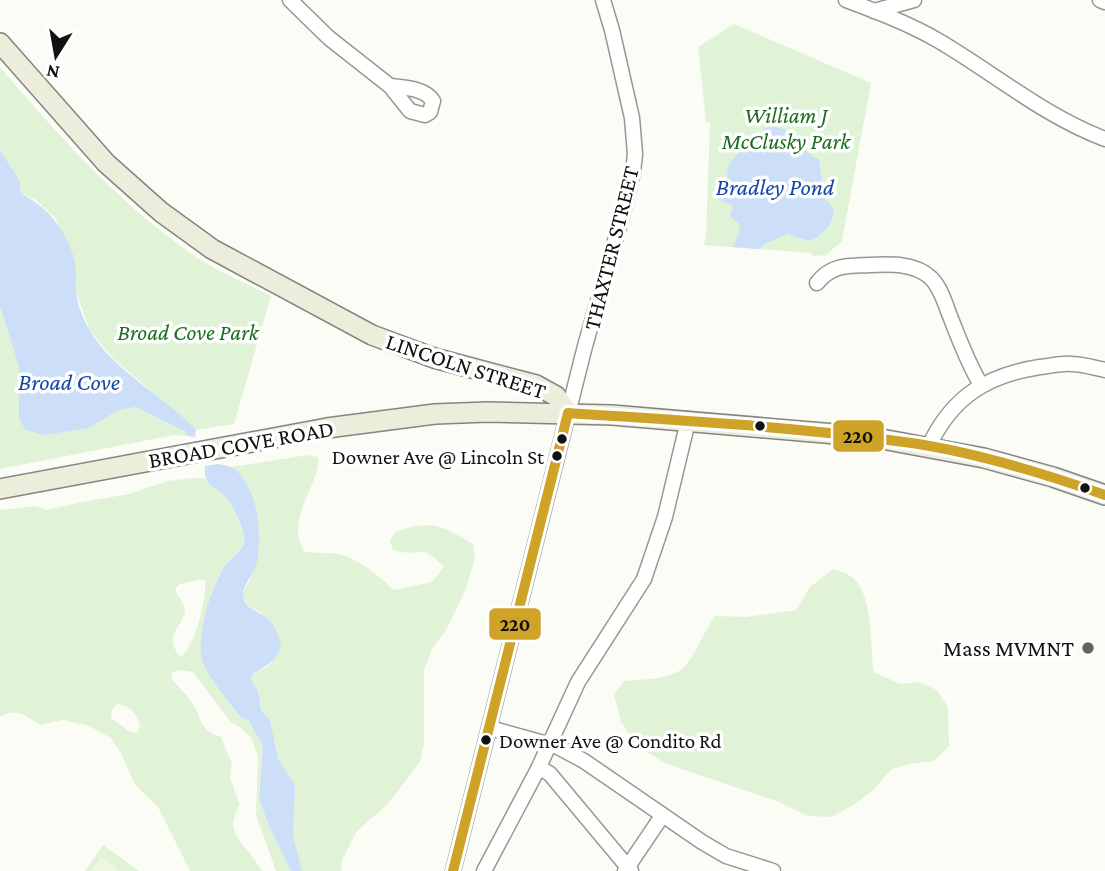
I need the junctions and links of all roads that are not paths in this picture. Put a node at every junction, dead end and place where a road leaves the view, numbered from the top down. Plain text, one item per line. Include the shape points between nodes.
1 (290, 0) edge
2 (603, 0) edge
3 (846, 0) edge
4 (914, 0) edge
5 (1100, 0) edge
6 (1105, 2) edge
7 (874, 11) junction
8 (0, 43) edge
9 (390, 86) dead end
10 (1105, 139) edge
11 (817, 283) dead end
12 (1105, 369) edge
13 (981, 385) junction
14 (568, 413) junction
15 (688, 421) junction
16 (929, 446) junction
17 (0, 489) edge
18 (1105, 495) edge
19 (490, 728) junction
20 (549, 743) junction
21 (538, 767) junction
22 (662, 816) junction
23 (628, 870) edge
24 (453, 871) edge
25 (484, 871) edge
26 (773, 871) edge

1 - 9 street via 328,38
2 - 14 street, THAXTER STREET via 632,118 635,154
3 - 7 street
4 - 7 street
5 - 6 street
7 - 10 street via 936,39 1058,118
8 - 14 main road, LINCOLN STREET via 106,163 212,249 372,335 409,350 536,384 556,396
11 - 13 street via 837,267 899,265 923,272 940,290
12 - 13 street via 1071,363 1025,369
13 - 16 street via 949,412
14 - 15 main road, LINCOLN STREET
14 - 17 main road, BROAD COVE ROAD via 487,412 387,419
14 - 19 street, THAXTER STREET
15 - 16 main road, LINCOLN STREET
15 - 20 street via 650,565 636,594 583,672
16 - 18 main road, LINCOLN STREET
19 - 20 street
19 - 24 street, THAXTER STREET
20 - 21 street
20 - 22 street via 584,761
21 - 23 street via 550,774
21 - 25 street
22 - 23 street
22 - 26 street via 726,856

